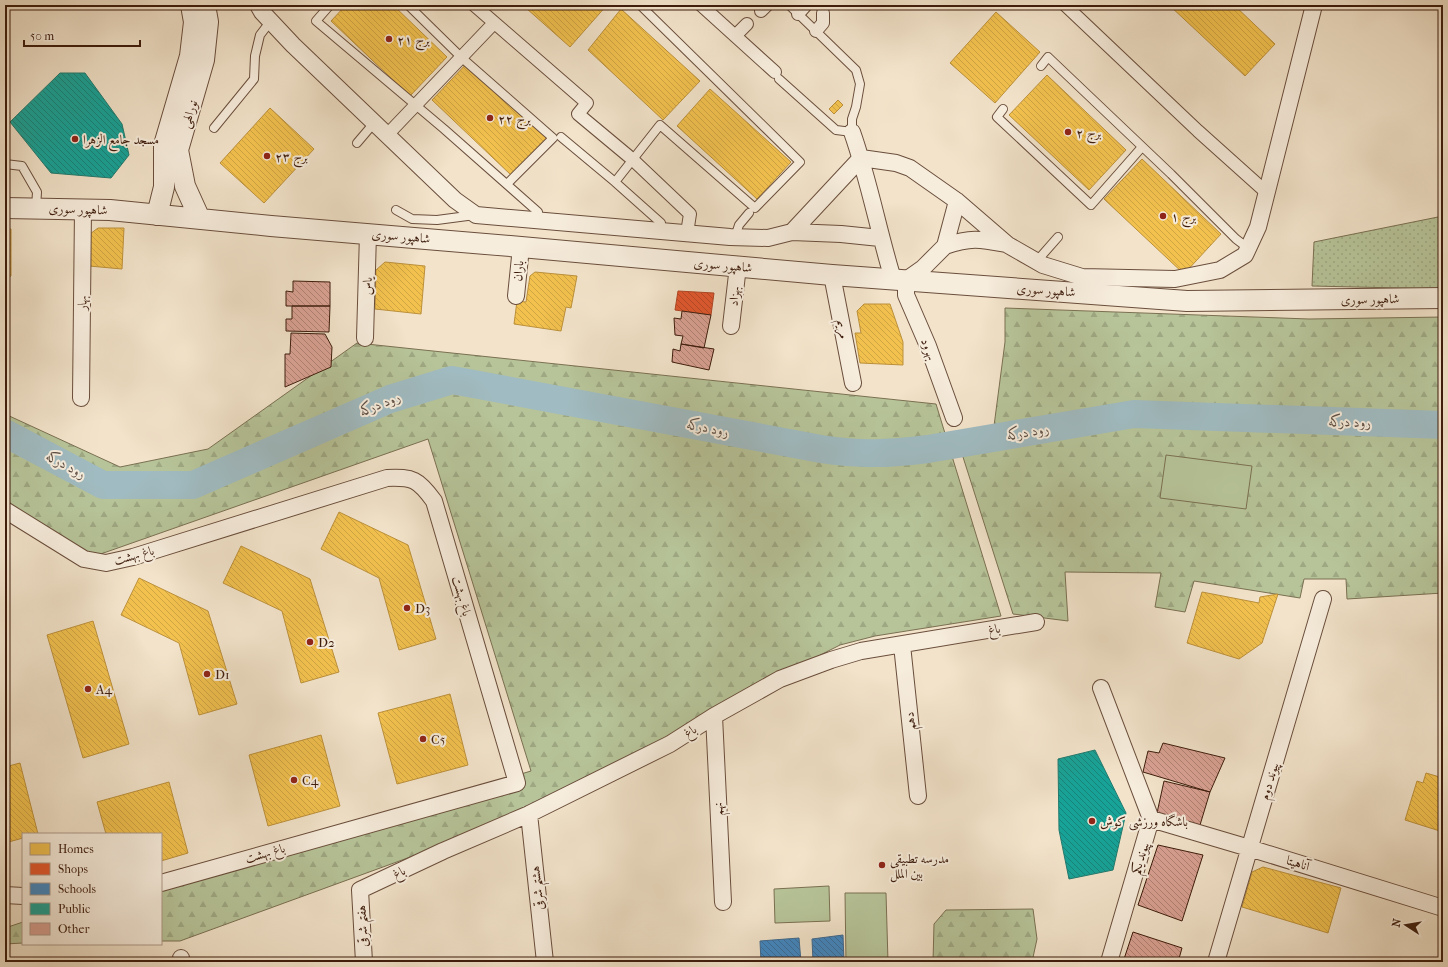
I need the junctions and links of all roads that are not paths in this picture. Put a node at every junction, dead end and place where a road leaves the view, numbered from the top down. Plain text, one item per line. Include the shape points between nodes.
1 (191, 5) edge
2 (205, 5) edge
3 (258, 5) edge
4 (330, 5) edge
5 (408, 5) edge
6 (474, 5) edge
7 (640, 5) edge
8 (701, 5) edge
9 (789, 5) edge
10 (1065, 5) edge
11 (1314, 5) edge
12 (802, 9) edge
13 (823, 13) dead end
14 (270, 22) junction
15 (494, 23) junction
16 (747, 24) dead end
17 (816, 31) junction
18 (735, 36) junction
19 (462, 58) junction
20 (1041, 66) dead end
21 (777, 75) joint
22 (1003, 109) dead end
23 (374, 123) junction
24 (214, 128) dead end
25 (852, 132) junction
26 (387, 135) junction
27 (561, 137) dead end
28 (357, 143) dead end
29 (1142, 147) junction
30 (861, 158) junction
31 (632, 159) junction
32 (5, 164) edge
33 (616, 182) junction
34 (508, 184) junction
35 (185, 186) junction
36 (164, 187) junction
37 (1266, 192) junction
38 (957, 201) junction
39 (5, 208) edge
40 (36, 208) junction
41 (83, 209) junction
42 (396, 210) dead end
43 (749, 213) dead end
44 (157, 215) junction
45 (476, 215) junction
46 (200, 220) junction
47 (539, 221) junction
48 (662, 231) junction
49 (792, 232) junction
50 (687, 233) junction
51 (368, 234) junction
52 (735, 237) junction
53 (1058, 237) dead end
54 (880, 238) junction
55 (1008, 244) junction
56 (945, 246) junction
57 (521, 247) junction
58 (1248, 248) junction
59 (1036, 262) junction
60 (738, 266) junction
61 (832, 275) junction
62 (899, 279) junction
63 (516, 296) dead end
64 (1443, 298) edge
65 (731, 326) dead end
66 (365, 338) dead end
67 (853, 383) dead end
68 (81, 398) dead end
69 (954, 418) dead end
70 (5, 510) edge
71 (1323, 599) dead end
72 (1036, 622) dead end
73 (902, 645) junction
74 (1101, 688) dead end
75 (714, 716) junction
76 (918, 796) dead end
77 (529, 814) junction
78 (1151, 820) junction
79 (1250, 848) junction
80 (162, 883) edge
81 (360, 890) joint
82 (5, 895) edge
83 (22, 896) edge
84 (723, 902) dead end
85 (1443, 908) edge
86 (364, 962) edge
87 (545, 962) edge
88 (1109, 962) edge
89 (1216, 962) edge

1 - 36 street, نورالهی via 194,22 190,56 164,145
2 - 35 street, نورالهی via 208,22 204,60 178,150
3 - 14 street
4 - 34 lane via 316,21
5 - 19 lane
6 - 15 street
7 - 31 lane via 800,162 755,208 660,125
8 - 18 street
9 - 12 lane
10 - 37 street via 1192,126
11 - 37 street
12 - 17 lane
13 - 17 street via 823,23
14 - 23 street
14 - 24 lane via 260,36 254,56 254,79
15 - 19 street
15 - 31 street via 587,103 578,114
16 - 18 street
17 - 25 lane via 856,70 860,84 852,119
18 - 21 street
19 - 26 street
19 - 34 lane via 553,138
20 - 29 lane via 1048,58
21 - 25 lane via 836,130
22 - 29 lane via 996,117 1091,205
23 - 26 street
23 - 28 lane
25 - 30 street, بهرود
26 - 45 street via 455,200
27 - 33 lane
29 - 58 lane
30 - 38 street via 896,163 910,168
30 - 49 street
30 - 54 street, بهرود
31 - 33 lane
31 - 50 street via 690,214
32 - 40 lane via 22,166 36,192
33 - 48 lane via 661,223
34 - 47 lane via 538,212
35 - 36 street via 179,198 172,200
35 - 46 street, نورالهی
36 - 44 street, نورالهی
37 - 58 street via 1258,227
38 - 55 street
38 - 56 street
39 - 40 street, شاهپور سوری
40 - 41 street, شاهپور سوری
41 - 44 street, شاهپور سوری
41 - 68 street, بهار
42 - 45 lane via 412,218 437,220
43 - 52 lane via 739,225
44 - 46 street, شاهپور سوری
45 - 47 street
46 - 51 street, شاهپور سوری
47 - 48 street
48 - 50 street
49 - 52 street via 768,238
49 - 54 street
50 - 52 street
51 - 57 street, شاهپور سوری
51 - 66 street, یاس
53 - 59 lane
54 - 62 street, بهرود
55 - 56 street via 980,239 963,240
55 - 59 street
56 - 62 street via 923,268
57 - 60 street, شاهپور سوری
57 - 63 street, باران
58 - 59 street via 1245,255 1220,270 1175,279 1082,277
60 - 61 street, شاهپور سوری
60 - 65 street, بهزاد
61 - 62 street, شاهپور سوری
61 - 67 street, مریم
62 - 64 street, شاهپور سوری via 1187,301
62 - 69 street, بهرود via 928,346
70 - 80 street, باغ بهشت via 84,559 106,563 133,557 387,478 406,477 415,481 423,486 434,501 517,783
71 - 79 street, پیوند دوم
72 - 73 street, باغ
73 - 75 street, باغ via 861,651 780,679
73 - 76 street, دهم
74 - 78 street
75 - 77 street, باغ via 670,744
75 - 84 street, نهم
77 - 81 street, باغ
77 - 87 street, هشتم شرقی
78 - 79 street, آناهیتا
78 - 88 street, پیوند یکم
79 - 85 street, آناهیتا
79 - 89 street, پیوند دوم
81 - 86 street, هفتم شرقی
82 - 83 street

